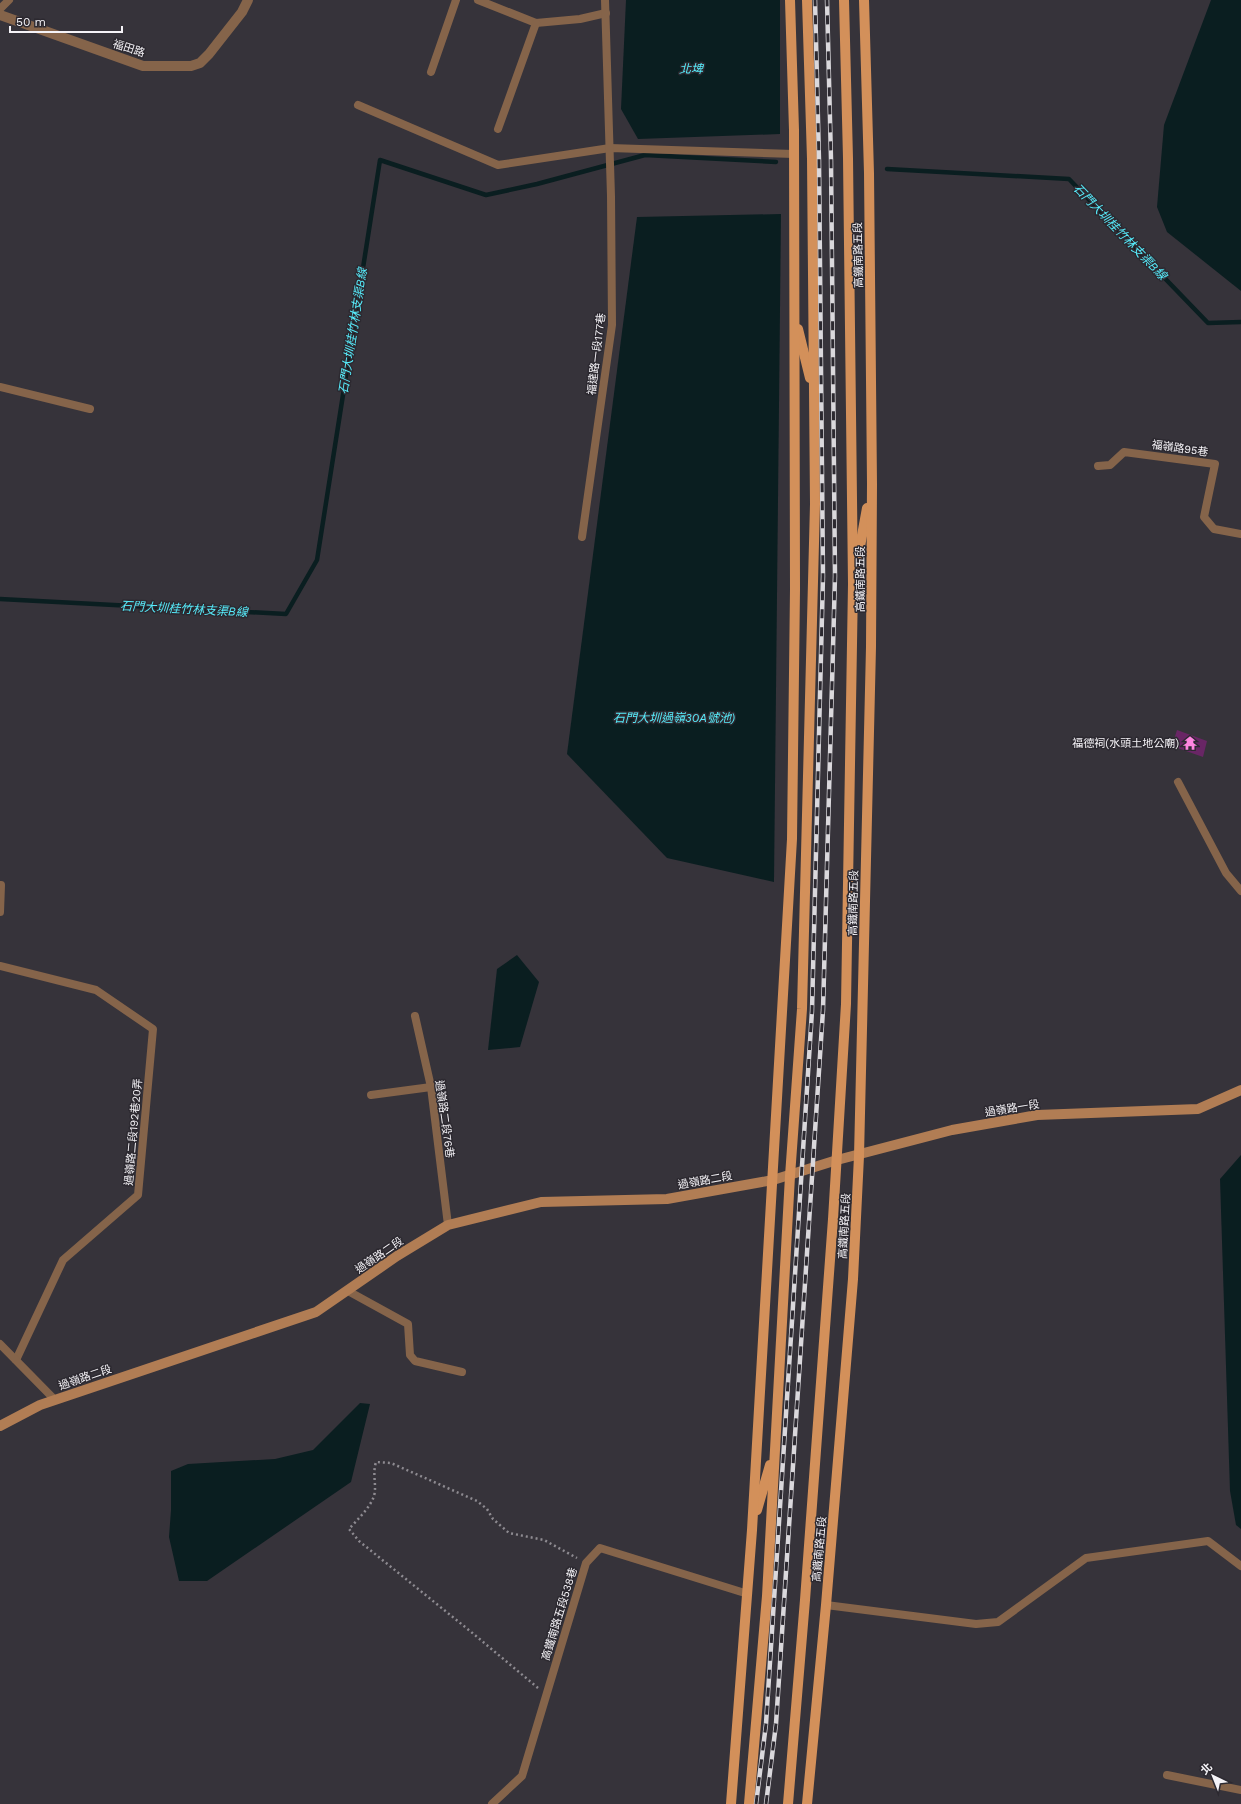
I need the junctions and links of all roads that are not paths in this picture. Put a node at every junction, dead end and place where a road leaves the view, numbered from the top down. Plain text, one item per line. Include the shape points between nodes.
1 (9, 0) edge
2 (248, 0) edge
3 (456, 0) edge
4 (478, 0) edge
5 (605, 0) edge
6 (790, 0) edge
7 (807, 0) edge
8 (844, 0) edge
9 (864, 0) edge
10 (0, 9) edge
11 (606, 13) junction
12 (0, 15) edge
13 (536, 23) junction
14 (431, 72) dead end
15 (358, 105) dead end
16 (498, 129) dead end
17 (610, 152) junction
18 (794, 154) junction
19 (794, 312) junction
20 (0, 387) edge
21 (814, 397) junction
22 (90, 409) dead end
23 (1098, 466) dead end
24 (872, 484) junction
25 (1241, 534) edge
26 (582, 537) dead end
27 (852, 584) junction
28 (1178, 782) dead end
29 (0, 885) edge
30 (1241, 891) edge
31 (0, 912) edge
32 (0, 966) edge
33 (415, 1016) dead end
34 (430, 1087) junction
35 (1241, 1090) edge
36 (371, 1095) dead end
37 (859, 1156) junction
38 (837, 1160) junction
39 (790, 1176) junction
40 (773, 1180) junction
41 (448, 1225) junction
42 (348, 1291) junction
43 (0, 1344) edge
44 (16, 1360) junction
45 (462, 1372) dead end
46 (55, 1400) junction
47 (0, 1426) edge
48 (775, 1446) junction
49 (752, 1530) junction
50 (1241, 1566) edge
51 (748, 1594) junction
52 (826, 1605) junction
53 (792, 1772) junction
54 (1167, 1775) dead end
55 (733, 1788) junction
56 (1241, 1790) edge
57 (492, 1804) edge
58 (731, 1804) edge
59 (734, 1804) edge
60 (749, 1804) edge
61 (788, 1804) edge
62 (796, 1804) edge
63 (807, 1804) edge

1 - 10 lane
2 - 12 street, 福田路 via 242,12 209,54 200,63 191,66 143,66
3 - 14 lane
4 - 13 lane
5 - 11 lane
6 - 18 main road
7 - 21 main road via 812,159
8 - 27 main road, 高鐵南路五段
9 - 24 main road, 高鐵南路五段 via 869,174
11 - 13 lane via 580,19
11 - 17 lane
13 - 16 lane
15 - 17 lane via 498,165
17 - 18 lane
17 - 26 lane, 福達路一段177巷 via 612,325
18 - 19 main road
19 - 21 main road
19 - 40 main road via 795,588 792,839
20 - 22 lane
21 - 39 main road via 814,542 802,1008
23 - 25 lane, 福嶺路95巷 via 1110,465 1124,452 1215,464 1204,517 1214,528
24 - 27 main road
24 - 37 main road, 高鐵南路五段 via 871,647
27 - 38 main road, 高鐵南路五段 via 846,1004
28 - 30 lane via 1226,873
29 - 31 lane
32 - 44 lane, 過嶺路二段192巷20弄 via 96,990 153,1029 138,1195 63,1260
33 - 34 lane, 過嶺路二段76巷
34 - 36 lane
34 - 41 lane, 過嶺路二段76巷
35 - 37 street, 過嶺路一段 via 1198,1109 1037,1115 952,1130
37 - 38 street, 過嶺路一段
37 - 52 main road, 高鐵南路五段 via 853,1279
38 - 39 street, 過嶺路一段
38 - 53 main road, 高鐵南路五段
39 - 40 street, 過嶺路二段
39 - 48 main road
40 - 41 street, 過嶺路二段 via 667,1199 541,1202
40 - 49 main road
41 - 42 street, 過嶺路二段 via 397,1256
42 - 45 lane via 408,1324 410,1355 415,1361
42 - 46 street, 過嶺路二段 via 316,1312
43 - 44 lane
44 - 46 lane
46 - 47 street, 過嶺路二段
48 - 49 main road
48 - 60 main road via 767,1596
49 - 51 main road
50 - 52 lane via 1208,1541 1086,1558 998,1622 976,1624
51 - 55 main road
51 - 57 lane, 高鐵南路五段538巷 via 600,1548 586,1563 522,1776
52 - 63 main road, 高鐵南路五段
53 - 61 main road, 高鐵南路五段
53 - 62 main road
54 - 56 lane
55 - 58 main road
55 - 59 main road

